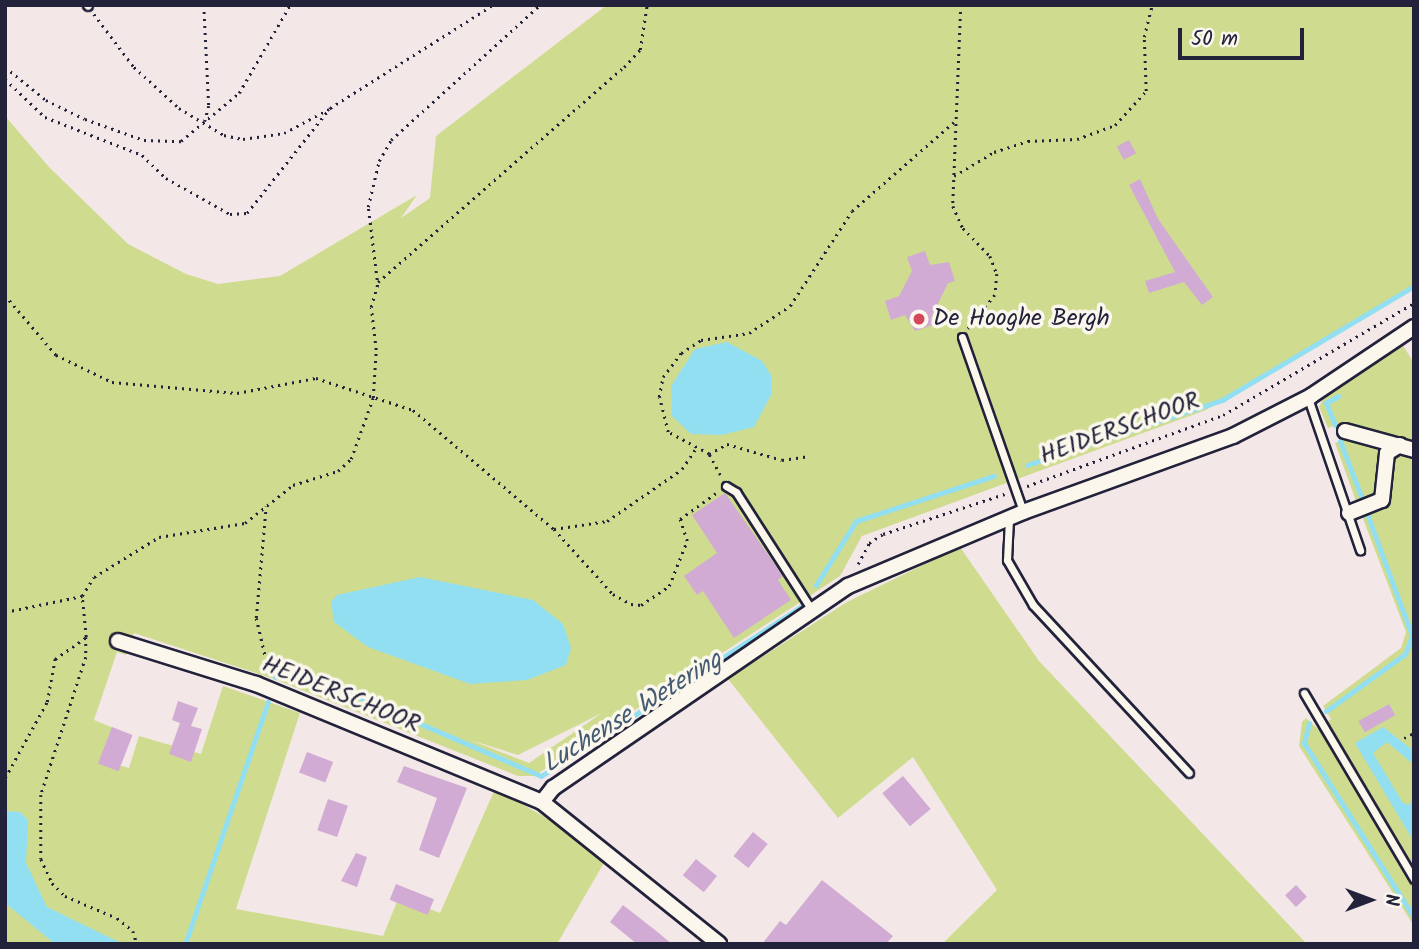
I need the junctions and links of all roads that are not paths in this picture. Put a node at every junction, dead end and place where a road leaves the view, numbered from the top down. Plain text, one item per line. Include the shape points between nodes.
1 (1414, 327) edge
2 (962, 337) road end
3 (1308, 397) junction
4 (1345, 431) dead end
5 (1407, 447) edge
6 (726, 486) road end
7 (1023, 512) junction
8 (1349, 513) junction
9 (1009, 519) junction
10 (1360, 550) dead end
11 (811, 609) junction
12 (118, 641) dead end
13 (1304, 693) dead end
14 (1189, 773) dead end
15 (542, 802) junction
16 (1414, 879) edge
17 (719, 944) edge

1 - 3 street, HEIDERSCHOOR
2 - 7 lane
3 - 7 street, HEIDERSCHOOR via 1233,436
3 - 8 lane
4 - 5 street
5 - 8 street via 1387,453 1382,500
6 - 11 lane via 736,492
7 - 9 street, HEIDERSCHOOR
8 - 10 lane
9 - 11 street, HEIDERSCHOOR via 849,586
9 - 14 lane via 1007,560 1033,605
11 - 15 street, HEIDERSCHOOR via 554,788
12 - 15 street, HEIDERSCHOOR via 256,684
13 - 16 lane
15 - 17 street, HEIDERSCHOOR

